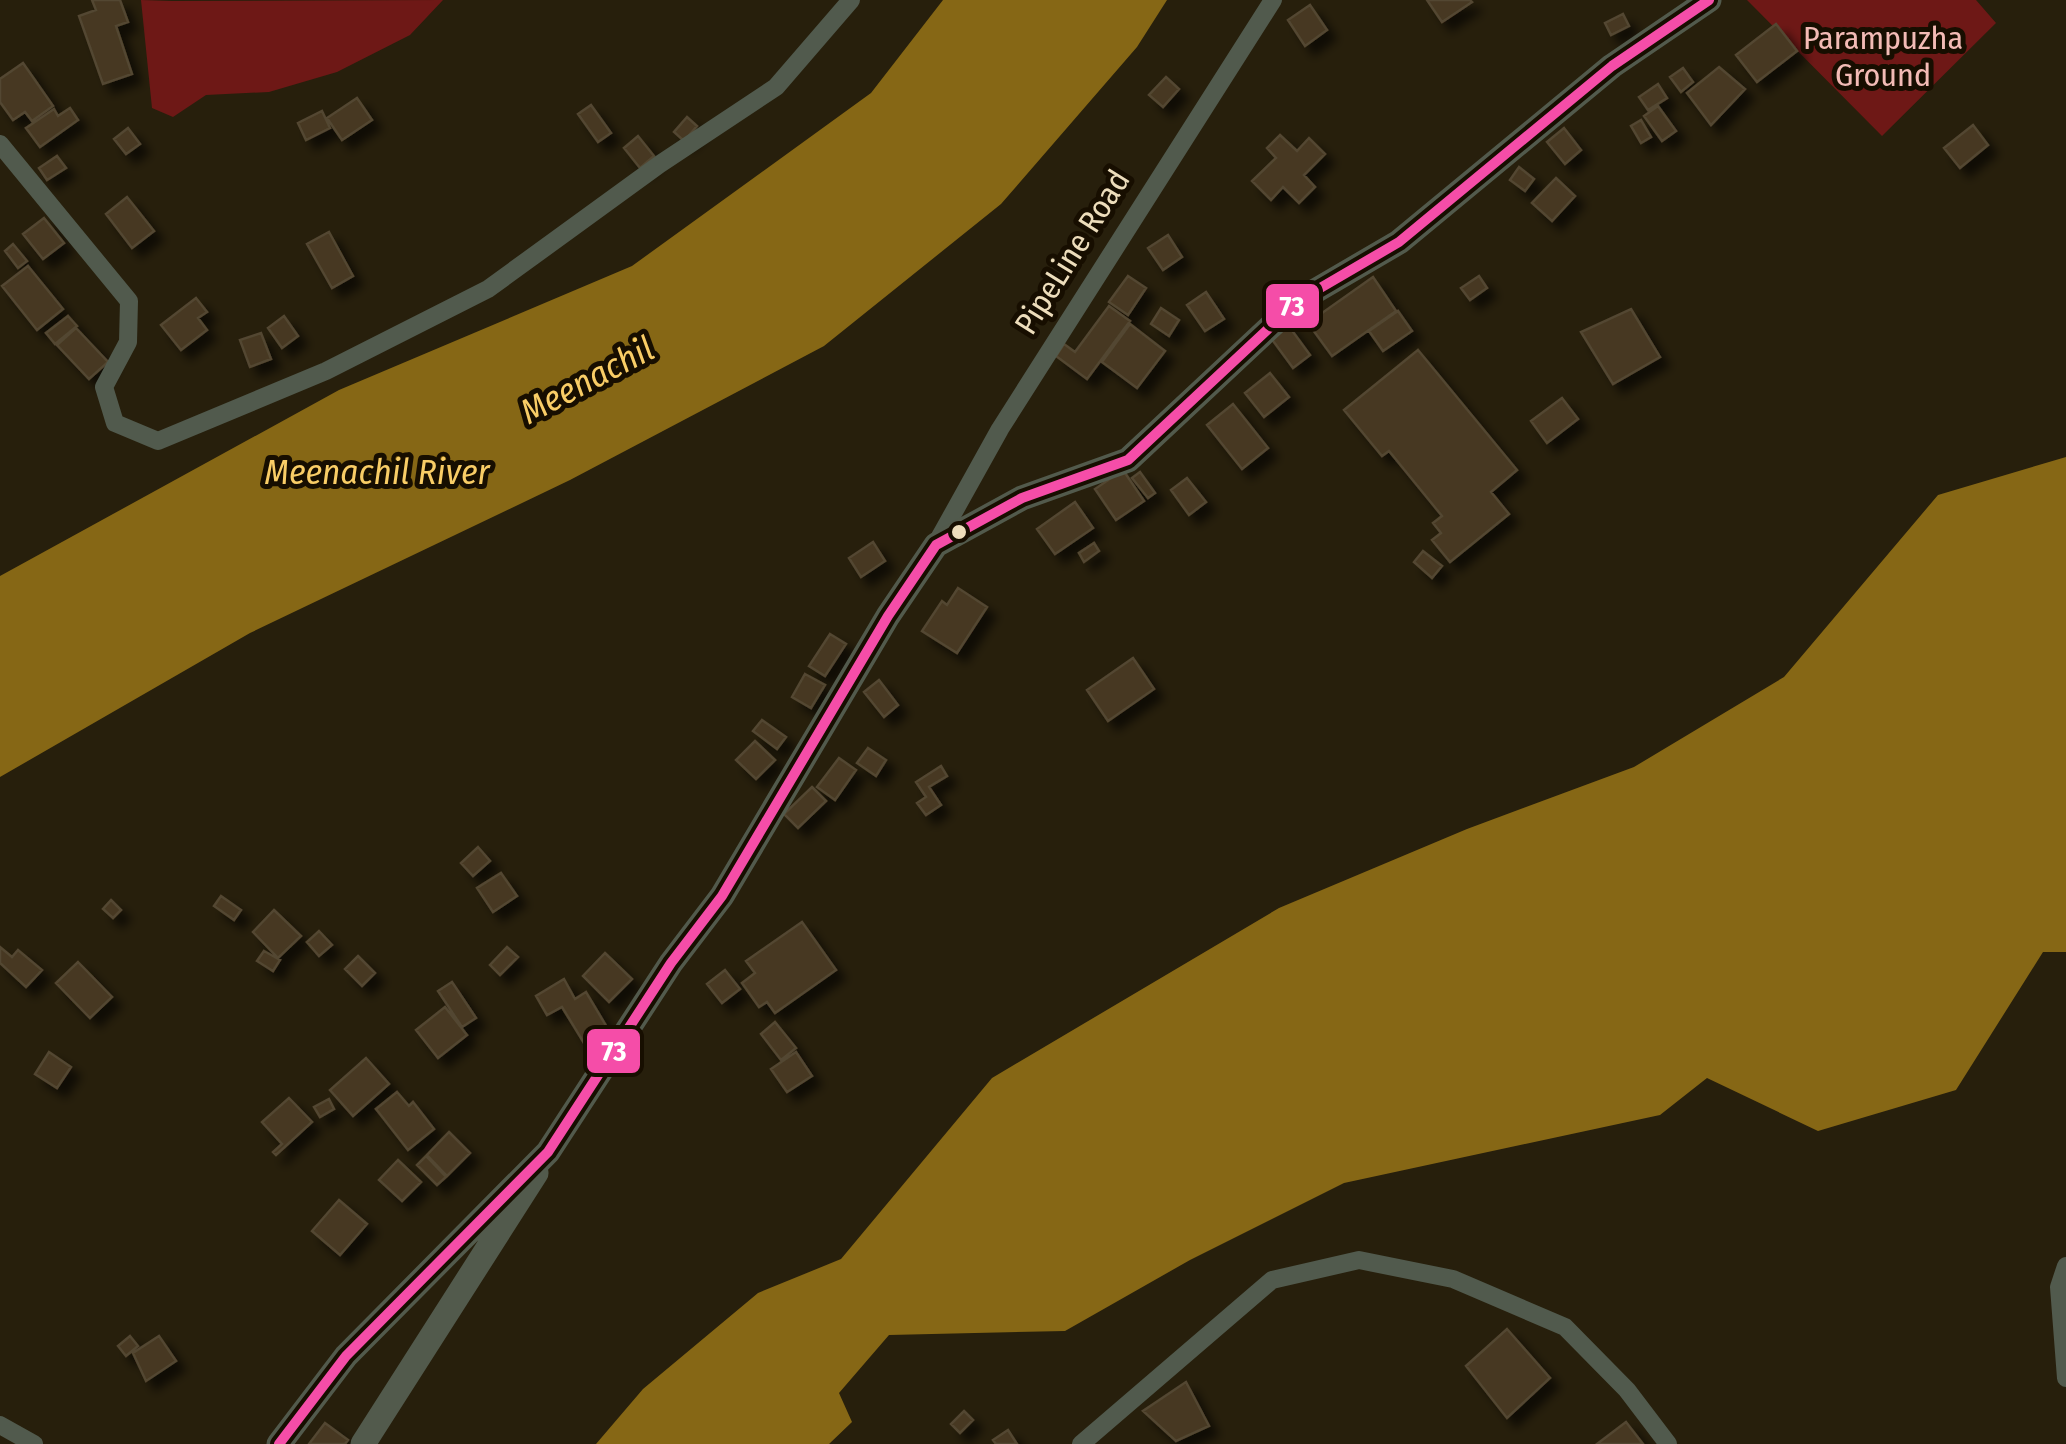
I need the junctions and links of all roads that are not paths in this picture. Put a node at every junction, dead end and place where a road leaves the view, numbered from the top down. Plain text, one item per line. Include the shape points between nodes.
1 (851, 0) edge
2 (1272, 0) edge
3 (1709, 0) edge
4 (0, 144) edge
5 (936, 545) junction
6 (548, 1152) junction
7 (2066, 1266) edge
8 (2066, 1378) edge
9 (0, 1425) edge
10 (34, 1444) edge
11 (279, 1444) edge
12 (363, 1444) edge
13 (1081, 1444) edge
14 (1668, 1444) edge

1 - 4 street via 776,87 488,289 326,371 158,441 115,423 104,387 128,342 129,300
2 - 5 street, PipeLine Road via 1011,412
3 - 5 main road via 1612,66 1398,242 1298,300 1128,460 1022,498
5 - 6 main road via 722,896
6 - 11 main road via 346,1356
6 - 12 main road
7 - 8 street via 2060,1287
9 - 10 street
13 - 14 street via 1272,1280 1359,1260 1453,1279 1565,1327

